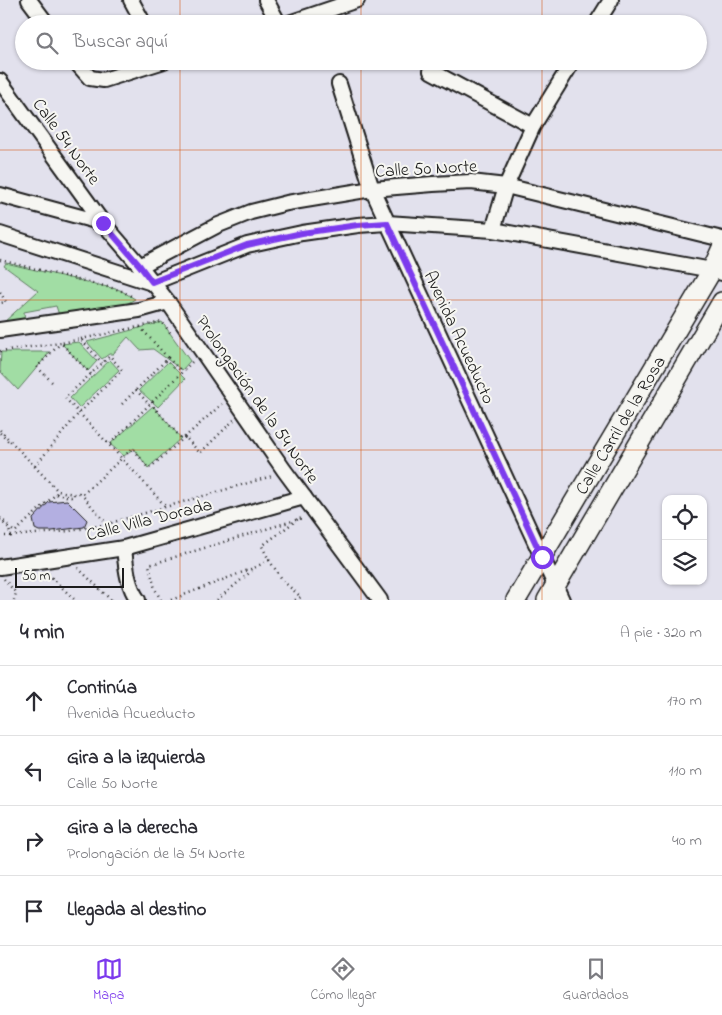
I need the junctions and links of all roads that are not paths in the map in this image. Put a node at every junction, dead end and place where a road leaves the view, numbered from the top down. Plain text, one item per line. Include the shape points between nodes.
1 (29, 0) edge
2 (131, 0) edge
3 (266, 0) edge
4 (357, 0) edge
5 (611, 0) edge
6 (40, 15) edge
7 (139, 15) edge
8 (274, 15) edge
9 (313, 15) edge
10 (602, 15) edge
11 (83, 70) edge
12 (136, 70) edge
13 (567, 70) edge
14 (431, 72) dead end
15 (0, 81) edge
16 (339, 84) dead end
17 (533, 126) junction
18 (506, 186) junction
19 (372, 189) junction
20 (0, 195) edge
21 (103, 223) junction
22 (387, 223) junction
23 (493, 230) junction
24 (0, 234) edge
25 (722, 239) edge
26 (722, 248) edge
27 (140, 266) junction
28 (717, 271) edge
29 (152, 282) junction
30 (168, 302) junction
31 (722, 302) edge
32 (0, 330) edge
33 (304, 497) junction
34 (124, 548) junction
35 (542, 557) junction
36 (0, 567) edge
37 (555, 596) edge
38 (138, 600) edge
39 (380, 600) edge
40 (516, 600) edge

1 - 6 street
2 - 7 street
3 - 8 street
4 - 9 street
5 - 10 street
11 - 12 street via 90,78 104,80
13 - 17 street
14 - 17 street
15 - 21 street, Calle 54 Norte
16 - 19 street, Avenida Acueducto
17 - 18 street
18 - 19 street, Calle 50 Norte via 471,182
18 - 23 street
18 - 25 street, Calle 50 Norte
19 - 22 street, Avenida Acueducto
19 - 27 street, Calle 50 Norte via 251,212 216,226
20 - 21 street
21 - 27 street, Prolongación de la 54 Norte
22 - 23 street
22 - 29 street via 302,233 247,245
22 - 35 street, Avenida Acueducto
23 - 28 street
24 - 29 street
26 - 28 main road, Calle Carril de la Rosa
27 - 29 street, Prolongación de la 54 Norte
28 - 35 main road, Calle Carril de la Rosa
29 - 30 street, Prolongación de la 54 Norte
30 - 32 street via 139,310
30 - 33 street, Prolongación de la 54 Norte
31 - 37 main road, Calle Carril de la Rosa
33 - 34 street, Calle Villa Dorada
33 - 39 street, Prolongación de la 54 Norte
34 - 36 street, Calle Villa Dorada
34 - 38 street via 128,576
35 - 37 street, Avenida Acueducto
35 - 40 main road, Calle Carril de la Rosa

